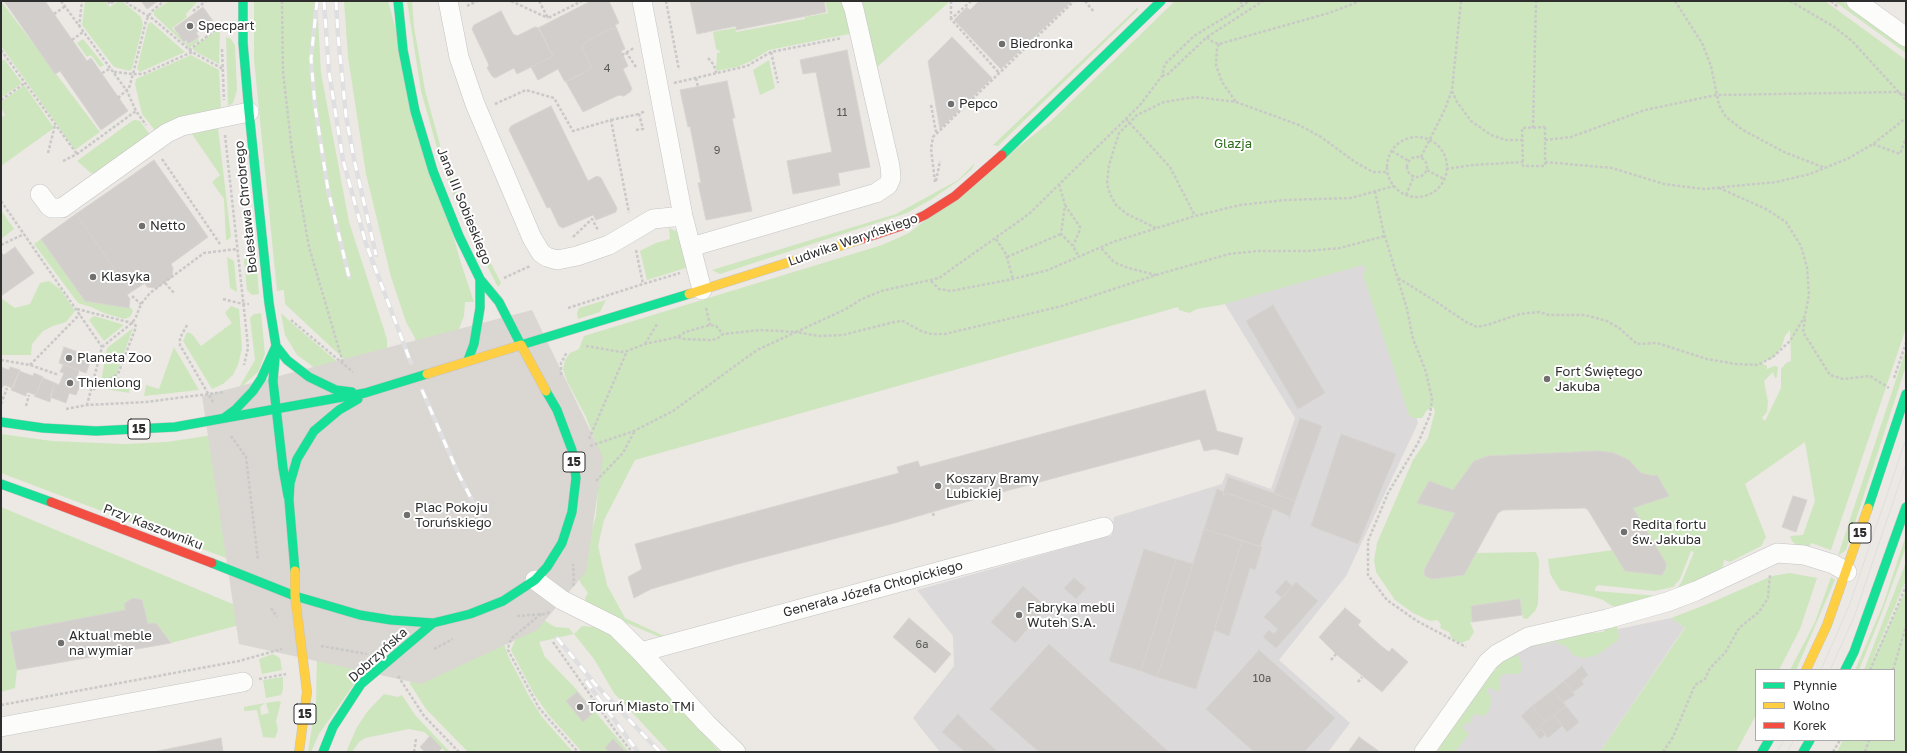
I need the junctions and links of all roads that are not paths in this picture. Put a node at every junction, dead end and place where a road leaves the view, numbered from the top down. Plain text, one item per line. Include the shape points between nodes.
1 (243, 1) edge
2 (398, 1) edge
3 (642, 1) edge
4 (851, 1) edge
5 (1161, 1) edge
6 (1856, 1) edge
7 (456, 4) edge
8 (1906, 38) edge
9 (249, 112) junction
10 (40, 194) dead end
11 (683, 216) junction
12 (691, 247) junction
13 (480, 280) junction
14 (702, 290) junction
15 (276, 346) junction
16 (521, 346) junction
17 (468, 360) junction
18 (365, 393) junction
19 (1906, 394) edge
20 (276, 409) junction
21 (222, 419) junction
22 (1, 422) edge
23 (1, 484) edge
24 (289, 500) junction
25 (1906, 507) edge
26 (1104, 527) dead end
27 (1847, 572) junction
28 (535, 580) junction
29 (295, 596) junction
30 (433, 623) junction
31 (641, 652) junction
32 (1806, 669) edge
33 (1846, 669) edge
34 (243, 682) road end
35 (1, 727) edge
36 (1768, 741) edge
37 (1809, 741) edge
38 (299, 752) edge
39 (323, 752) edge
40 (736, 752) edge
41 (1424, 752) edge
42 (1762, 752) edge
43 (1803, 752) edge

1 - 9 main road, Bolesława Chrobrego via 243,42
2 - 13 main road, Jana III Sobieskiego via 403,50 415,111 433,171
3 - 11 street
4 - 12 street via 890,166 891,178 888,185 876,193
5 - 14 main road, Ludwika Waryńskiego via 989,167 966,188 940,206 901,226
6 - 8 street
7 - 11 street via 459,57 478,111 532,238 541,253 557,260 577,256 609,245 653,219
9 - 10 street via 182,126 159,135 62,208 52,208
9 - 15 main road, Bolesława Chrobrego via 269,303
11 - 12 street
12 - 14 street
13 - 16 main road, Jana III Sobieskiego via 499,302
13 - 17 main road, Jana III Sobieskiego via 480,308 474,344
14 - 16 main road, Ludwika Waryńskiego
15 - 18 main road via 293,366 320,383 336,390
15 - 20 main road, Bolesława Chrobrego via 273,369
15 - 21 main road via 253,391 235,410
16 - 17 main road, 15
16 - 28 main road, 15 via 557,410 572,450 576,478 572,512 562,543 547,567
17 - 18 main road, 15
18 - 20 main road, 15
18 - 24 main road via 326,419 307,441 292,474
19 - 27 main road, 15
20 - 21 main road, 15
20 - 24 main road, Bolesława Chrobrego
21 - 22 main road, 15 via 175,427 96,431 43,428
23 - 29 main road, Przy Kaszowniku via 172,547
24 - 29 main road via 295,560
25 - 33 main road via 1854,652
26 - 31 street, Generała Józefa Chłopickiego
27 - 32 main road, 15 via 1827,626
27 - 41 street via 1833,564 1804,555 1784,553 1769,556 1668,602 1528,637 1512,644 1488,662
28 - 30 main road, 15 via 503,601 470,614
28 - 31 street via 562,600 616,627
29 - 30 main road via 360,615
29 - 38 main road, 15 via 307,692
30 - 39 main road, Dobrzyńska / 15 via 361,684 333,728
31 - 40 street
34 - 35 street
36 - 42 main road
37 - 43 main road

